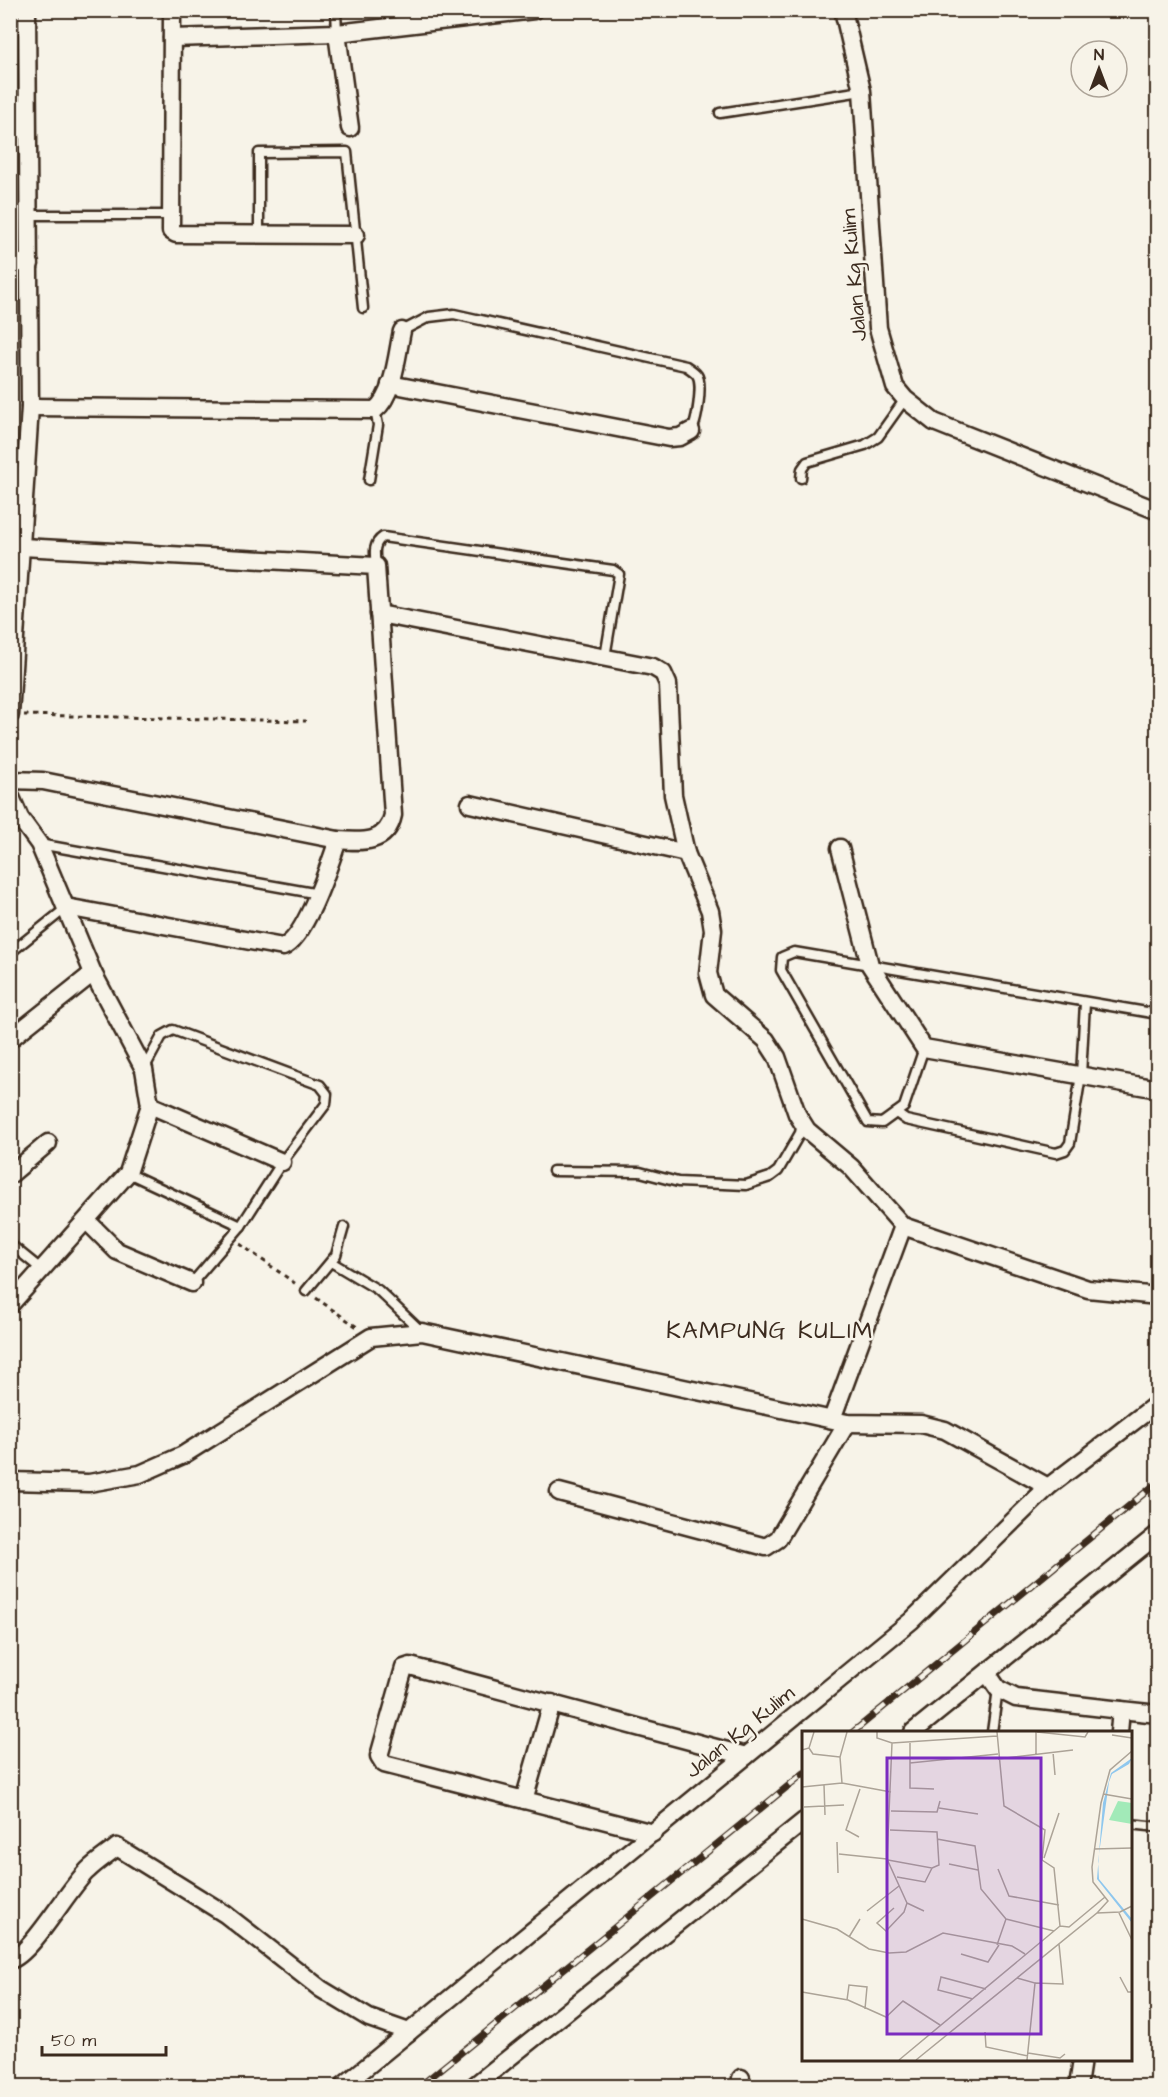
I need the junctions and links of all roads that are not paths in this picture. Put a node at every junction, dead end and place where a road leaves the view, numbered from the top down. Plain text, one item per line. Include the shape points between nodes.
1 (27, 10) edge
2 (172, 10) edge
3 (336, 10) edge
4 (534, 10) edge
5 (845, 11) edge
6 (513, 12) edge
7 (338, 33) junction
8 (172, 38) junction
9 (862, 91) junction
10 (720, 113) dead end
11 (350, 128) dead end
12 (30, 215) junction
13 (171, 215) junction
14 (259, 234) junction
15 (356, 235) junction
16 (10, 262) edge
17 (30, 264) junction
18 (363, 308) dead end
19 (402, 331) joint
20 (390, 384) junction
21 (905, 399) junction
22 (30, 407) junction
23 (375, 410) junction
24 (691, 431) joint
25 (801, 478) dead end
26 (369, 480) dead end
27 (1158, 511) edge
28 (22, 547) junction
29 (376, 566) junction
30 (379, 614) junction
31 (605, 657) junction
32 (16, 715) edge
33 (10, 780) edge
34 (10, 795) edge
35 (470, 804) dead end
36 (338, 840) junction
37 (39, 844) junction
38 (840, 848) dead end
39 (686, 853) junction
40 (320, 894) junction
41 (66, 908) junction
42 (10, 953) edge
43 (870, 965) junction
44 (93, 973) junction
45 (1085, 1003) junction
46 (1158, 1014) edge
47 (10, 1039) edge
48 (924, 1048) junction
49 (144, 1070) junction
50 (1081, 1075) junction
51 (1158, 1089) edge
52 (150, 1105) junction
53 (896, 1113) junction
54 (802, 1122) junction
55 (48, 1143) dead end
56 (282, 1162) junction
57 (553, 1171) dead end
58 (128, 1173) junction
59 (10, 1175) edge
60 (87, 1221) junction
61 (241, 1226) junction
62 (903, 1226) junction
63 (344, 1227) dead end
64 (10, 1244) edge
65 (331, 1262) junction
66 (42, 1270) junction
67 (192, 1283) joint
68 (306, 1291) dead end
69 (1158, 1296) edge
70 (10, 1305) edge
71 (422, 1332) junction
72 (1158, 1402) edge
73 (840, 1421) junction
74 (10, 1481) edge
75 (1048, 1487) junction
76 (559, 1492) dead end
77 (1158, 1534) edge
78 (987, 1673) junction
79 (998, 1689) junction
80 (552, 1703) junction
81 (1121, 1710) junction
82 (1158, 1714) edge
83 (914, 1731) edge
84 (992, 1731) edge
85 (1119, 1731) edge
86 (746, 1756) junction
87 (524, 1800) junction
88 (802, 1823) edge
89 (1132, 1824) edge
90 (1158, 1827) edge
91 (652, 1833) junction
92 (10, 1960) edge
93 (409, 2032) junction
94 (1082, 2061) edge
95 (343, 2086) edge
96 (474, 2086) edge
97 (1078, 2086) edge

1 - 12 street
2 - 8 street
3 - 7 lane
4 - 6 street
5 - 9 street, Jalan Kg Kulim
6 - 7 street
7 - 8 street
7 - 11 street
8 - 13 street
9 - 10 lane
9 - 21 street, Jalan Kg Kulim via 878,328 888,370
12 - 13 lane
12 - 17 street
13 - 14 street via 173,233
14 - 15 street
14 - 15 lane via 259,153 345,152
15 - 18 lane
16 - 17 street
17 - 22 street
19 - 20 street
19 - 24 lane via 429,317 454,314 686,366 698,375 699,382 697,421
20 - 23 street via 382,405
20 - 24 street via 669,438
21 - 25 lane via 878,437 865,445 807,462
21 - 27 street, Jalan Kg Kulim via 934,422
22 - 23 street
22 - 28 street
23 - 26 lane via 378,425
28 - 29 street
28 - 32 street
29 - 30 street
29 - 31 lane via 375,548 384,537 613,570 619,574
30 - 31 street
30 - 36 street via 393,815 391,826 375,839
31 - 39 street via 653,667 663,673 668,684 672,795
33 - 36 street via 44,781
34 - 37 street via 20,818
35 - 39 street
36 - 40 street
37 - 40 lane
37 - 41 street
38 - 43 street
39 - 54 street via 710,911 713,930 708,973 714,995 766,1040 777,1057
40 - 41 street via 295,937 284,946
41 - 42 lane
41 - 44 street
43 - 45 lane
43 - 48 street
43 - 53 lane via 794,952 787,953 779,963 865,1118 878,1125
44 - 47 street
44 - 49 street
45 - 46 lane
45 - 50 lane
48 - 50 street
48 - 53 lane via 905,1104
49 - 52 street
49 - 56 lane via 162,1036 173,1030 324,1089 326,1104
50 - 51 street
50 - 53 lane via 1070,1143 1060,1152 906,1120
52 - 56 street
52 - 58 street
54 - 57 lane via 800,1133 778,1171 746,1185 678,1182 624,1171
54 - 62 street via 851,1167
55 - 59 street
56 - 61 lane
58 - 60 street
58 - 61 lane
60 - 66 street
60 - 67 street via 117,1251
61 - 67 lane
62 - 69 street via 1088,1289
62 - 73 street
63 - 65 lane
64 - 66 lane
65 - 68 lane
65 - 71 lane via 378,1290
66 - 70 street
71 - 73 street
71 - 74 street via 371,1337 183,1455 140,1474 89,1482
72 - 75 street, Jalan Kg Kulim
73 - 75 street via 921,1424 945,1430
73 - 76 street via 778,1539 766,1547
75 - 86 street, Jalan Kg Kulim via 911,1621
77 - 78 street
78 - 79 street
78 - 83 street
79 - 81 street via 1016,1698
79 - 84 lane
80 - 86 street
80 - 87 street
80 - 87 street via 410,1665 404,1668 379,1755 381,1760 389,1766
81 - 82 street
81 - 85 street
86 - 91 street, Jalan Kg Kulim
87 - 91 street
88 - 96 street
89 - 90 lane
91 - 93 street, Jalan Kg Kulim
92 - 93 street via 33,1942 88,1870 117,1847 225,1914 321,1989 369,2018
93 - 95 street, Jalan Kg Kulim
94 - 97 street

